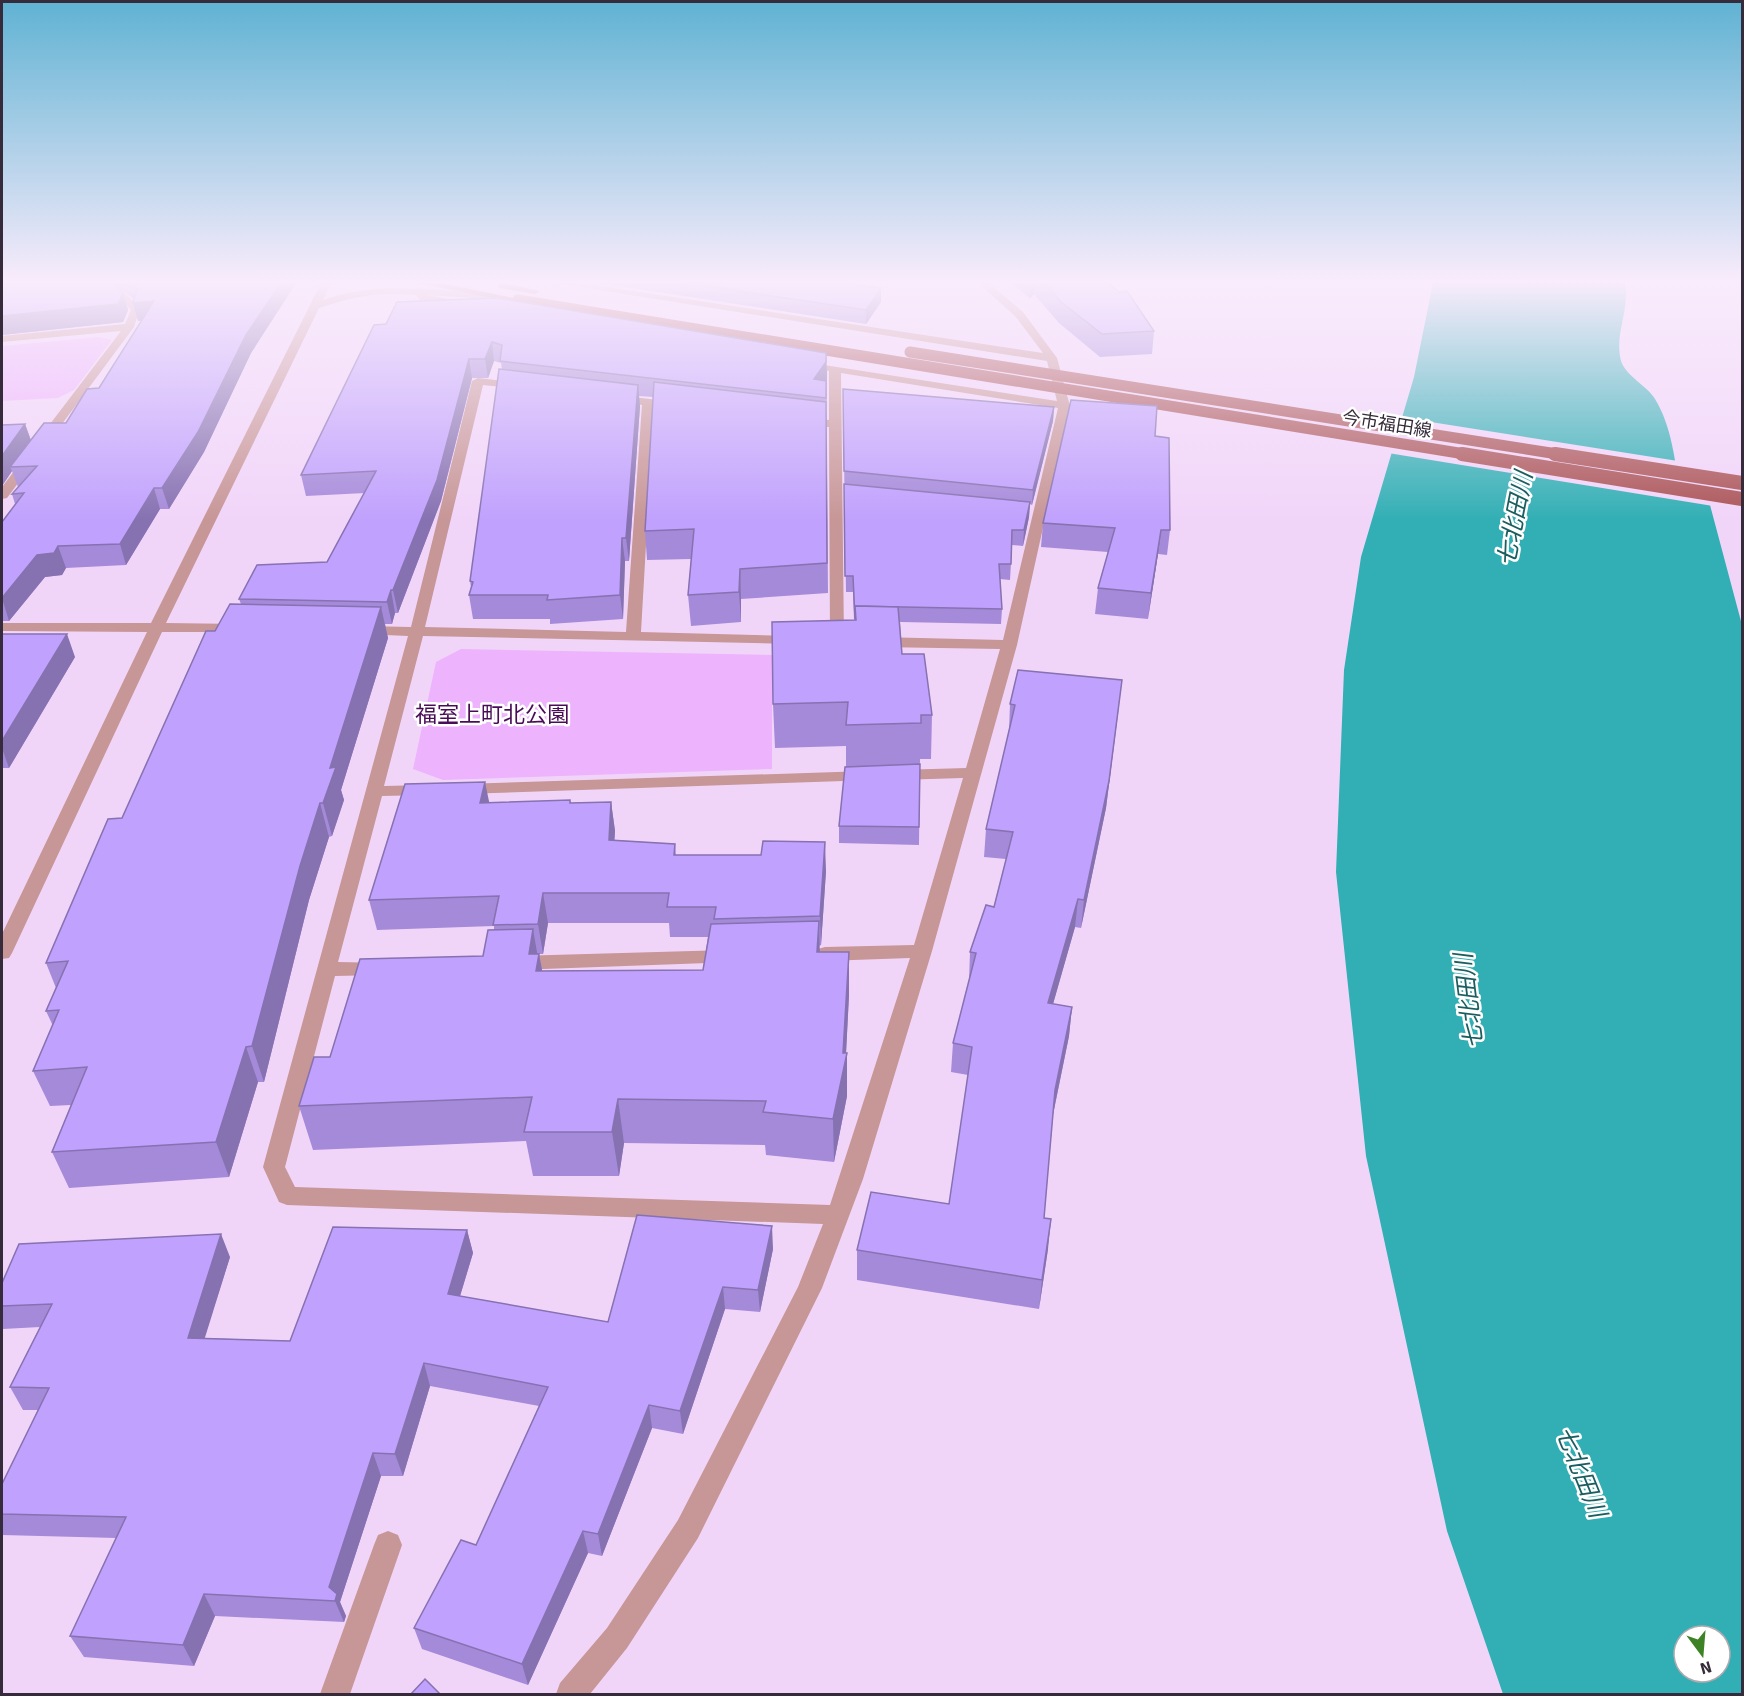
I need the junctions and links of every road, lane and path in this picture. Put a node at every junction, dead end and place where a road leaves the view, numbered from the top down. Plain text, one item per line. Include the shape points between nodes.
1 (102, 362) edge
2 (287, 362) edge
3 (798, 362) edge
4 (901, 362) edge
5 (983, 362) edge
6 (1053, 362) edge
7 (834, 369) junction
8 (535, 388) edge
9 (602, 396) edge
10 (648, 402) junction
11 (683, 406) edge
12 (1064, 406) junction
13 (788, 419) edge
14 (835, 424) junction
15 (1743, 483) edge
16 (2, 495) edge
17 (1743, 499) edge
18 (157, 626) junction
19 (2, 627) edge
20 (258, 628) edge
21 (349, 630) edge
22 (417, 631) junction
23 (633, 637) junction
24 (836, 641) junction
25 (1009, 645) junction
26 (971, 773) junction
27 (375, 791) junction
28 (922, 951) junction
29 (2, 953) edge
30 (803, 955) edge
31 (744, 957) edge
32 (494, 964) edge
33 (399, 967) edge
34 (328, 969) junction
35 (837, 1215) junction
36 (388, 1545) dead end
37 (335, 1695) edge
38 (571, 1695) edge

1 - 16 street
2 - 18 street
3 - 7 street
4 - 17 main road, 今市福田線, bridge
5 - 15 main road, 今市福田線, bridge
6 - 12 street
7 - 12 street
7 - 14 street
8 - 22 street via 478,381
9 - 10 street
10 - 11 street
10 - 23 street
12 - 25 street via 1034,511
13 - 14 street
14 - 24 street via 841,491
18 - 19 street
18 - 20 street
18 - 29 street
21 - 22 street
22 - 23 street
22 - 27 street
23 - 24 street
24 - 25 street
25 - 26 street
26 - 27 street
26 - 28 street
27 - 34 street
28 - 30 street
28 - 35 street via 852,1179
31 - 32 street
33 - 34 street
34 - 35 street via 274,1167 287,1196
35 - 38 street via 810,1288 688,1529 618,1638
36 - 37 street

